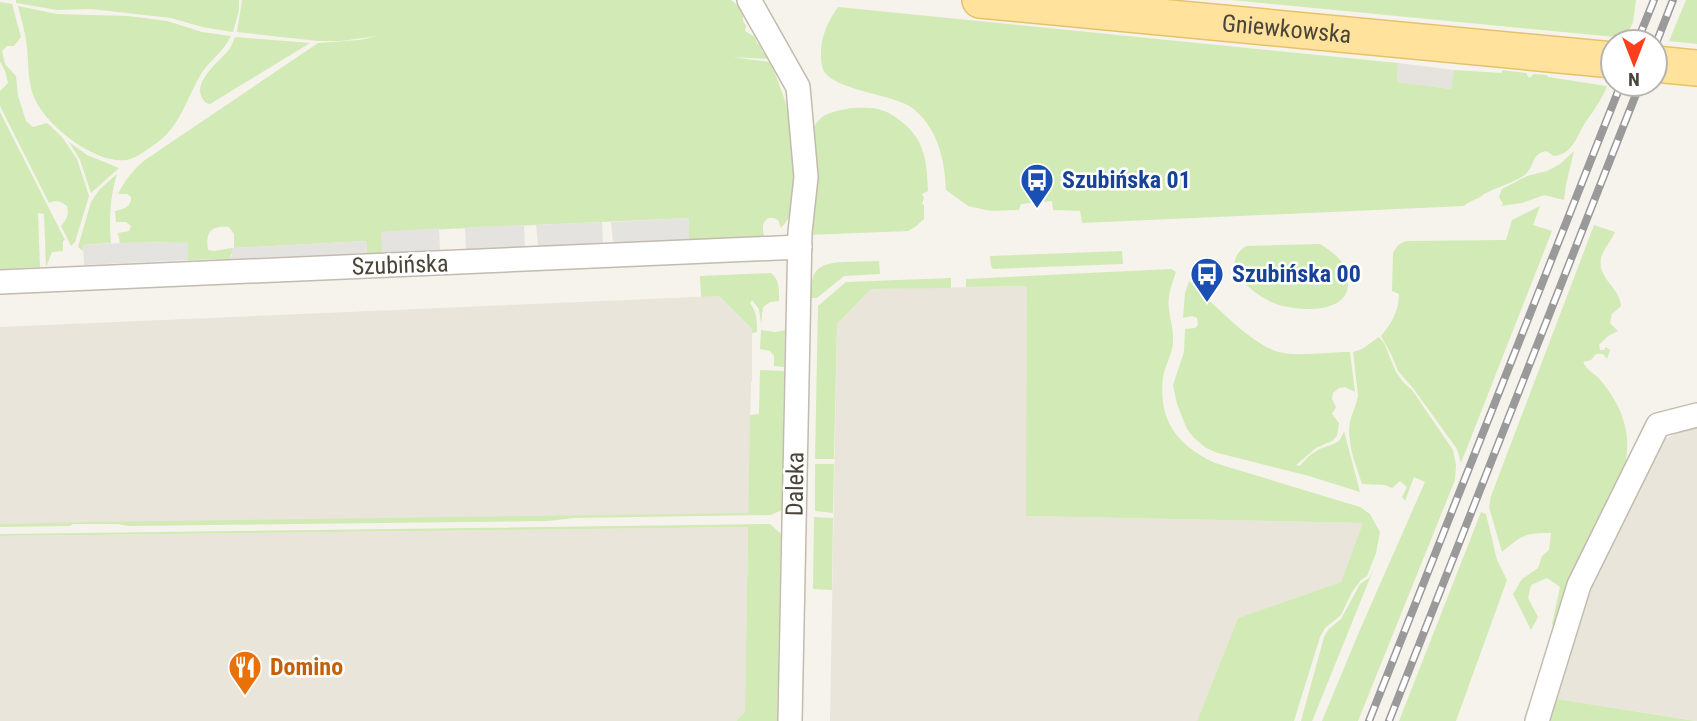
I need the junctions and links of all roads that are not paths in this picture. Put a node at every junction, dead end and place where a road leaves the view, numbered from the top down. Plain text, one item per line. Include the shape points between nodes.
1 (749, 0) edge
2 (980, 0) edge
3 (1599, 59) edge
4 (1669, 65) edge
5 (1697, 68) edge
6 (800, 247) junction
7 (0, 282) edge
8 (1697, 415) edge
9 (790, 721) edge
10 (1536, 721) edge

1 - 6 street, Daleka via 798,87 806,177
2 - 3 main road, Gniewkowska
4 - 5 main road
6 - 7 street, Szubińska
6 - 9 street, Daleka
8 - 10 street via 1658,425 1579,585

